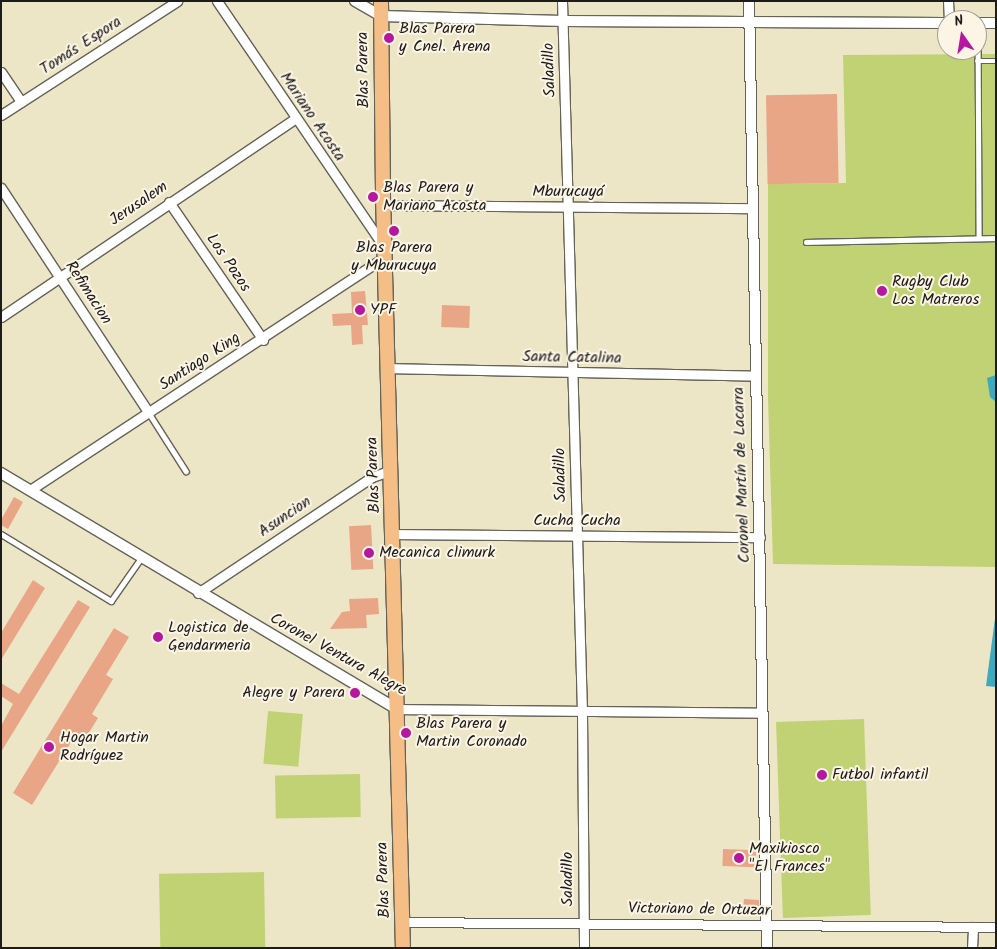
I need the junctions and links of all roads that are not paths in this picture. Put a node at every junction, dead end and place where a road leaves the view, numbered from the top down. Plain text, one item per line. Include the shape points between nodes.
1 (177, 1) edge
2 (217, 1) edge
3 (355, 1) edge
4 (381, 1) edge
5 (562, 1) edge
6 (749, 1) edge
7 (381, 16) junction
8 (563, 21) junction
9 (749, 21) junction
10 (937, 21) edge
11 (977, 61) joint
12 (996, 62) edge
13 (1, 72) edge
14 (21, 102) junction
15 (1, 116) edge
16 (295, 120) junction
17 (1, 188) edge
18 (169, 202) junction
19 (383, 205) junction
20 (570, 207) junction
21 (752, 208) junction
22 (979, 238) junction
23 (996, 238) edge
24 (806, 242) dead end
25 (385, 252) junction
26 (59, 276) junction
27 (1, 317) edge
28 (263, 340) junction
29 (388, 368) junction
30 (574, 374) junction
31 (754, 376) junction
32 (149, 414) junction
33 (391, 470) junction
34 (1, 472) edge
35 (186, 472) dead end
36 (30, 490) junction
37 (1, 534) edge
38 (393, 534) junction
39 (577, 536) junction
40 (760, 537) junction
41 (141, 558) junction
42 (198, 593) junction
43 (397, 709) junction
44 (582, 713) junction
45 (762, 713) junction
46 (402, 922) junction
47 (583, 924) junction
48 (766, 926) junction
49 (973, 927) junction
50 (996, 927) edge
51 (403, 948) edge
52 (584, 948) edge
53 (767, 948) edge
54 (972, 948) edge

1 - 14 street, Tomás Espora
2 - 16 street, Mariano Acosta
3 - 7 street
4 - 7 main road, Blas Parera
5 - 8 street, Saladillo
6 - 9 street, Coronel Martín de Lacarra
7 - 8 street
7 - 19 main road, Blas Parera
8 - 9 street
8 - 20 street, Saladillo
9 - 10 street
9 - 21 street, Coronel Martín de Lacarra
11 - 12 lane
11 - 22 lane
13 - 14 street
14 - 15 street, Tomás Espora
16 - 18 street, Jerusalem
16 - 25 street, Mariano Acosta
17 - 26 street, Refimacion
18 - 26 street, Jerusalem
18 - 28 street, Los Pozos
19 - 20 street, Mburucuyá
19 - 25 main road, Blas Parera
20 - 21 street, Mburucuyá
20 - 30 street, Saladillo
21 - 31 street, Coronel Martín de Lacarra
22 - 23 lane
22 - 24 lane
25 - 28 street, Santiago King
25 - 29 main road, Blas Parera
26 - 27 street, Jerusalem
26 - 32 street, Refimacion
28 - 32 street, Santiago King
29 - 30 street, Santa Catalina
29 - 33 main road, Blas Parera
30 - 31 street, Santa Catalina
30 - 39 street, Saladillo
31 - 40 street, Coronel Martín de Lacarra
32 - 35 lane
32 - 36 street, Santiago King
33 - 38 main road, Blas Parera
33 - 42 street, Asuncion via 372,477
34 - 36 street, Coronel Ventura Alegre
36 - 41 street, Coronel Ventura Alegre
37 - 41 lane via 111,601
38 - 39 street, Cucha Cucha
38 - 43 main road, Blas Parera
39 - 40 street, Cucha Cucha
39 - 44 street, Saladillo
40 - 45 street, Coronel Martín de Lacarra
41 - 42 street, Coronel Ventura Alegre
42 - 43 street, Coronel Ventura Alegre
43 - 44 street, Coronel Ventura Alegre
43 - 46 main road, Blas Parera
44 - 45 street, Coronel Ventura Alegre
44 - 47 street, Saladillo
45 - 48 street, Coronel Martín de Lacarra
46 - 47 street, Victoriano de Ortuzar
46 - 51 main road, Blas Parera
47 - 48 street, Victoriano de Ortuzar
47 - 52 street, Saladillo
48 - 49 street, Victoriano de Ortuzar
48 - 53 street, Coronel Martín de Lacarra
49 - 50 street, Victoriano de Ortuzar
49 - 54 street

